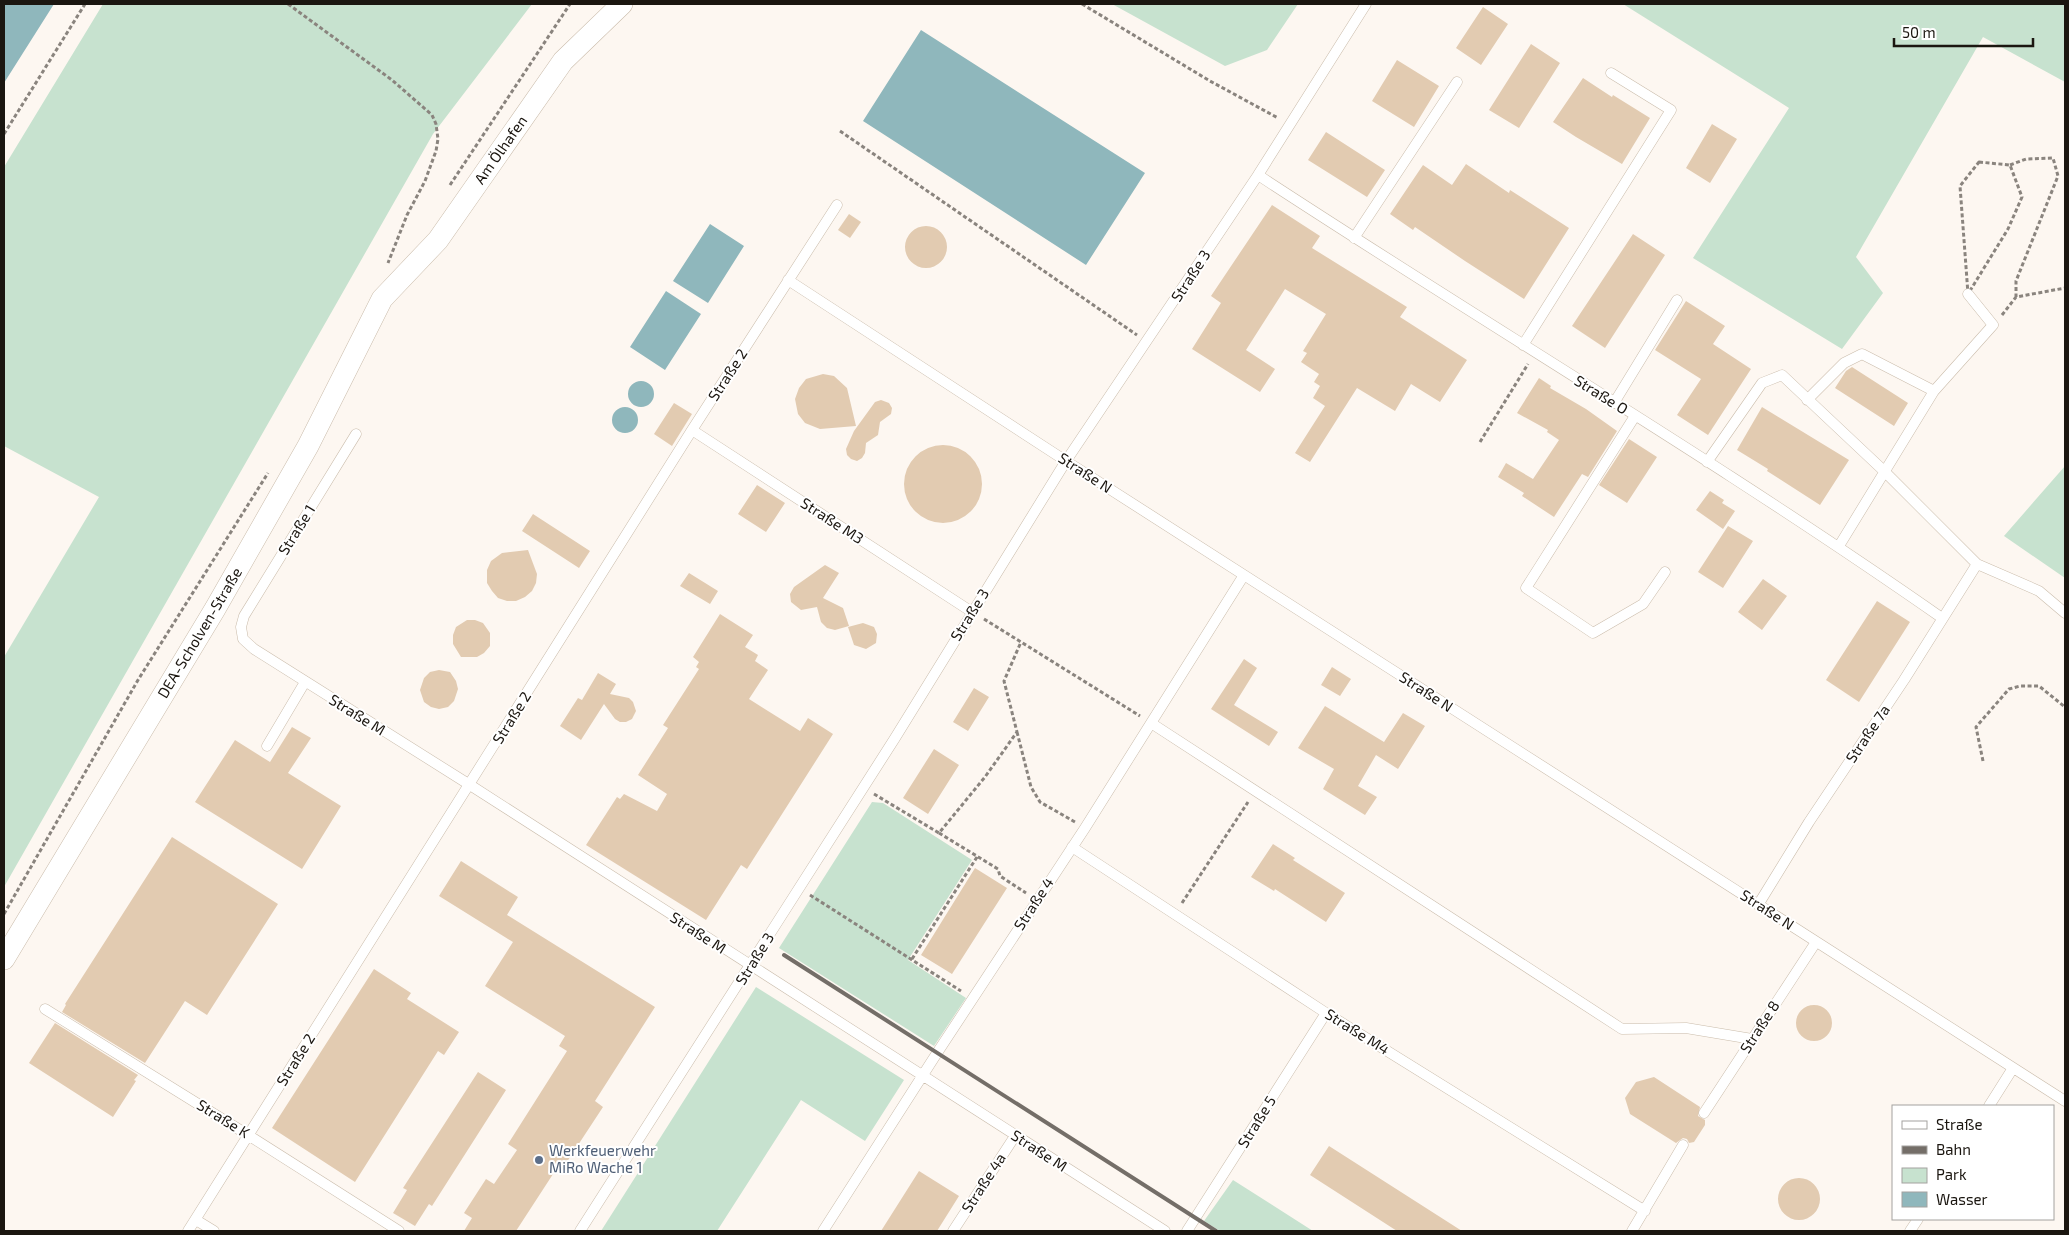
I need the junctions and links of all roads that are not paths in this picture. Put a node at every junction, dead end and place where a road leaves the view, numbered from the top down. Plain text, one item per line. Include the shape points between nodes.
1 (622, 4) edge
2 (1366, 4) edge
3 (1611, 72) dead end
4 (1457, 82) dead end
5 (1258, 175) junction
6 (837, 205) dead end
7 (1354, 238) junction
8 (788, 280) junction
9 (1968, 294) road end
10 (382, 299) joint
11 (1677, 300) dead end
12 (1523, 345) junction
13 (1934, 391) junction
14 (1807, 400) junction
15 (1614, 403) junction
16 (1635, 416) junction
17 (692, 430) junction
18 (356, 434) dead end
19 (1066, 461) junction
20 (1707, 462) junction
21 (1884, 471) junction
22 (1839, 546) junction
23 (1977, 564) junction
24 (1665, 572) dead end
25 (1244, 575) junction
26 (972, 612) junction
27 (2065, 613) edge
28 (1942, 618) junction
29 (241, 627) joint
30 (305, 682) junction
31 (1152, 723) junction
32 (267, 746) dead end
33 (470, 785) junction
34 (1072, 847) junction
35 (1758, 905) junction
36 (1816, 942) junction
37 (4, 959) edge
38 (750, 966) junction
39 (45, 1009) dead end
40 (1326, 1013) junction
41 (1752, 1039) junction
42 (2013, 1068) junction
43 (922, 1076) junction
44 (2065, 1101) edge
45 (1990, 1105) edge
46 (1704, 1113) dead end
47 (248, 1135) junction
48 (1015, 1136) junction
49 (1683, 1145) dead end
50 (1644, 1211) junction
51 (196, 1220) junction
52 (1917, 1220) edge
53 (188, 1231) edge
54 (214, 1231) edge
55 (398, 1231) edge
56 (580, 1231) edge
57 (823, 1231) edge
58 (952, 1231) edge
59 (1165, 1231) edge
60 (1187, 1231) edge
61 (1632, 1231) edge
62 (1910, 1231) edge

1 - 10 street, Am Ölhafen via 563,61 438,240
2 - 5 lane, Straße 3
3 - 12 lane via 1671,110
4 - 7 lane
5 - 7 lane, Straße O
5 - 19 lane, Straße 3
6 - 8 lane, Straße 2
7 - 12 lane, Straße O
8 - 17 lane, Straße 2
8 - 19 lane, Straße N
9 - 13 lane via 1993,325
10 - 37 street, DEA-Scholven-Straße via 308,446 215,609
11 - 15 lane
12 - 15 lane, Straße O
13 - 14 lane via 1862,354 1844,363
13 - 21 lane
14 - 20 lane via 1782,376 1762,383
14 - 21 lane
15 - 16 lane, Straße O
16 - 20 lane, Straße O
16 - 24 lane via 1526,588 1593,633 1642,604
17 - 26 lane, Straße M3
17 - 33 lane, Straße 2
18 - 29 lane, Straße 1 via 244,616
19 - 25 lane, Straße N
19 - 26 lane, Straße 3
20 - 22 lane, Straße O
21 - 22 lane
21 - 23 lane
22 - 28 lane, Straße O
23 - 27 lane via 2039,591
23 - 28 lane, Straße 7a
25 - 31 lane, Straße 4
25 - 35 lane, Straße N
26 - 38 lane, Straße 3
28 - 35 lane, Straße 7a
29 - 30 lane, Straße M via 243,639 254,649
30 - 32 lane
30 - 33 lane, Straße M
31 - 34 lane, Straße 4
31 - 41 lane via 1622,1029 1686,1028
33 - 38 lane, Straße M
33 - 47 lane, Straße 2
34 - 40 lane, Straße M4
34 - 43 lane, Straße 4
35 - 36 lane, Straße N
36 - 41 lane, Straße 8
36 - 42 lane, Straße N
38 - 43 lane, Straße M
38 - 56 lane, Straße 3
39 - 47 lane, Straße K
40 - 50 lane, Straße M4
40 - 60 lane, Straße 5
41 - 46 lane, Straße 8
42 - 44 lane, Straße N
42 - 45 lane
43 - 48 lane, Straße M
43 - 57 lane, Straße 4
47 - 51 lane, Straße 2
47 - 55 lane, Straße K
48 - 58 lane, Straße 4a
48 - 59 lane, Straße M
49 - 50 lane
50 - 61 lane
51 - 53 lane, Straße 2
51 - 54 lane
52 - 62 lane

